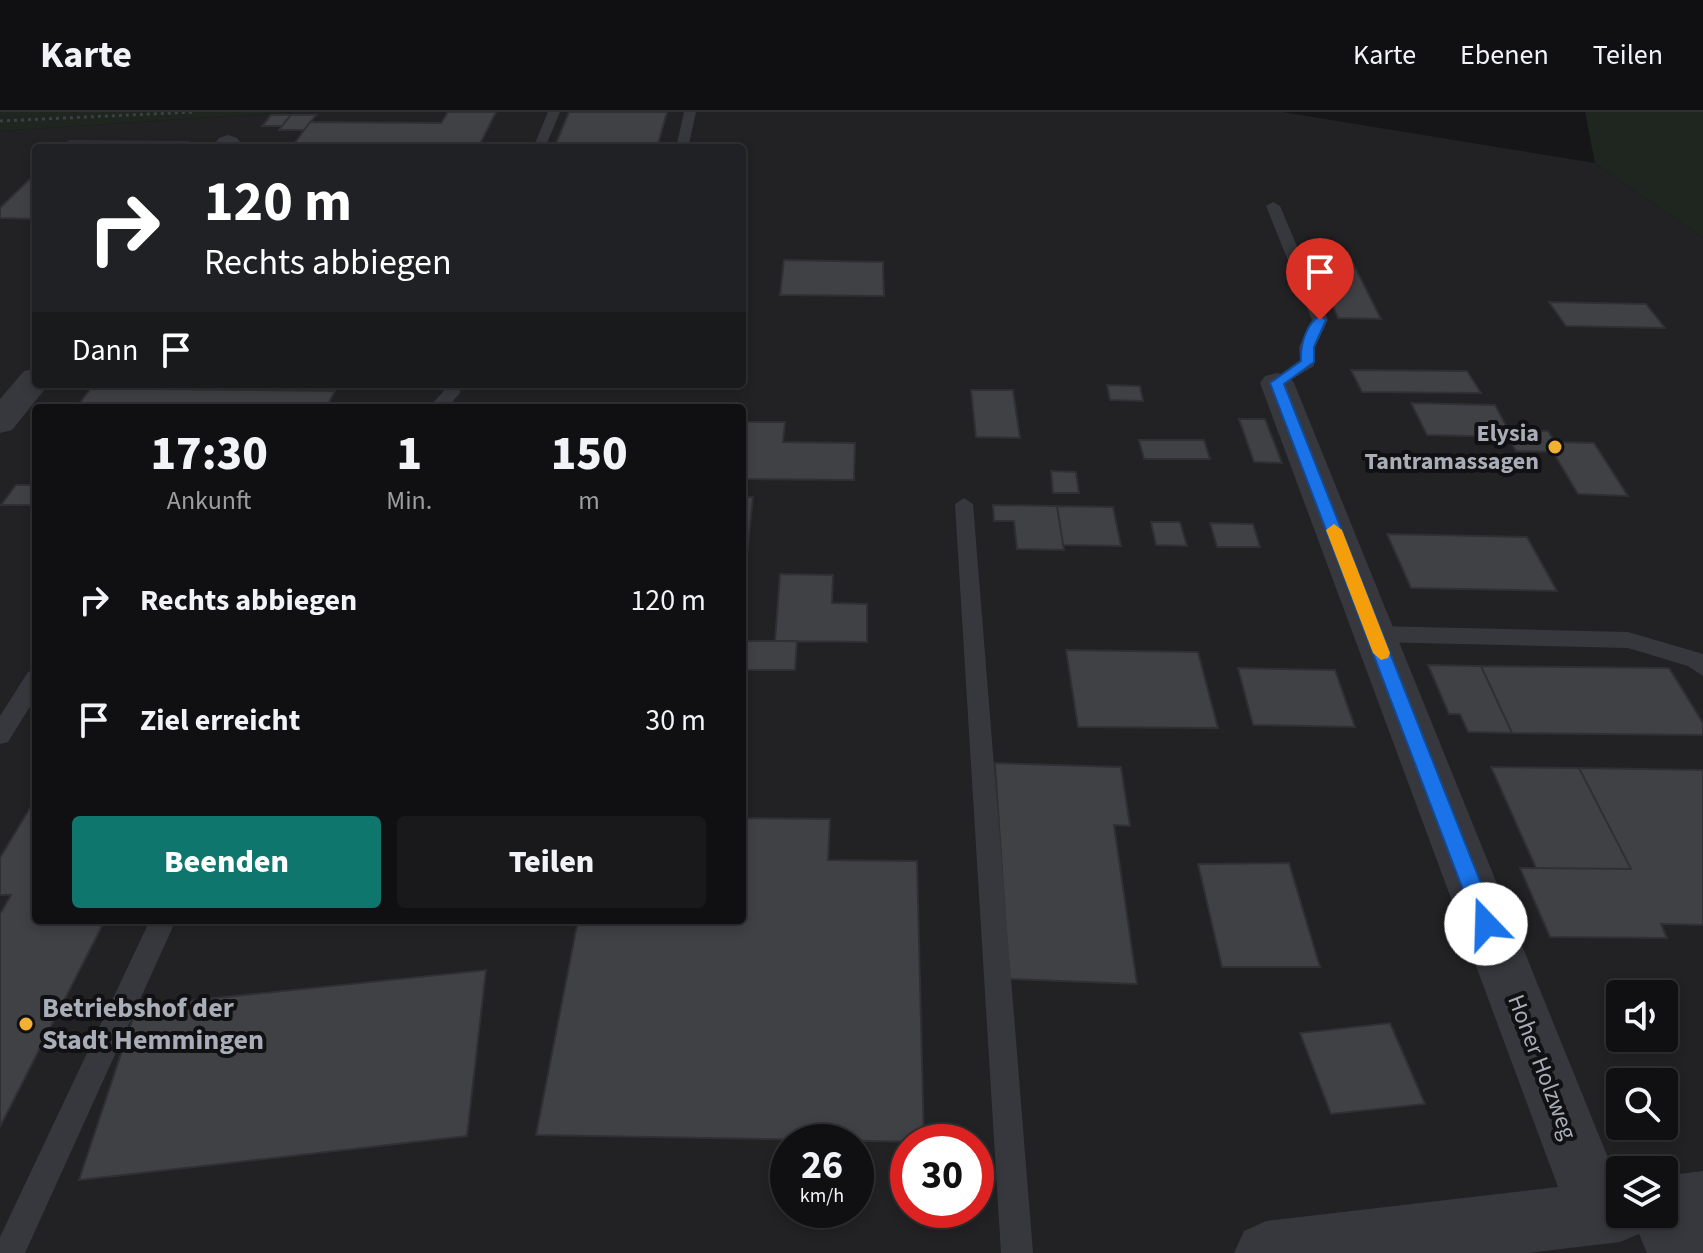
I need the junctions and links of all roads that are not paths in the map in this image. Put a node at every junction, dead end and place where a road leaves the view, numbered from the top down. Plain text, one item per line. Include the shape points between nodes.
1 (554, 112) edge
2 (690, 112) edge
3 (541, 144) edge
4 (683, 144) edge
5 (1273, 206) dead end
6 (32, 383) edge
7 (1277, 383) joint
8 (452, 388) edge
9 (441, 404) edge
10 (0, 422) edge
11 (964, 504) dead end
12 (1374, 634) junction
13 (1703, 668) edge
14 (32, 684) edge
15 (0, 735) edge
16 (161, 924) edge
17 (1703, 1202) edge
18 (1606, 1205) edge
19 (1678, 1205) edge
20 (1606, 1212) edge
21 (1668, 1228) edge
22 (9, 1253) edge
23 (1017, 1253) edge
24 (1266, 1253) edge
25 (1679, 1253) edge

1 - 3 lane
2 - 4 lane
5 - 7 lane via 1320,320 1307,347 1308,362
6 - 10 street
7 - 12 street, Hoher Holzweg
8 - 9 lane
11 - 23 lane
12 - 13 lane via 1628,640 1695,660
12 - 18 street, Hoher Holzweg
14 - 15 lane
16 - 22 lane
17 - 19 street
20 - 24 street, Hoher Holzweg
21 - 25 street

